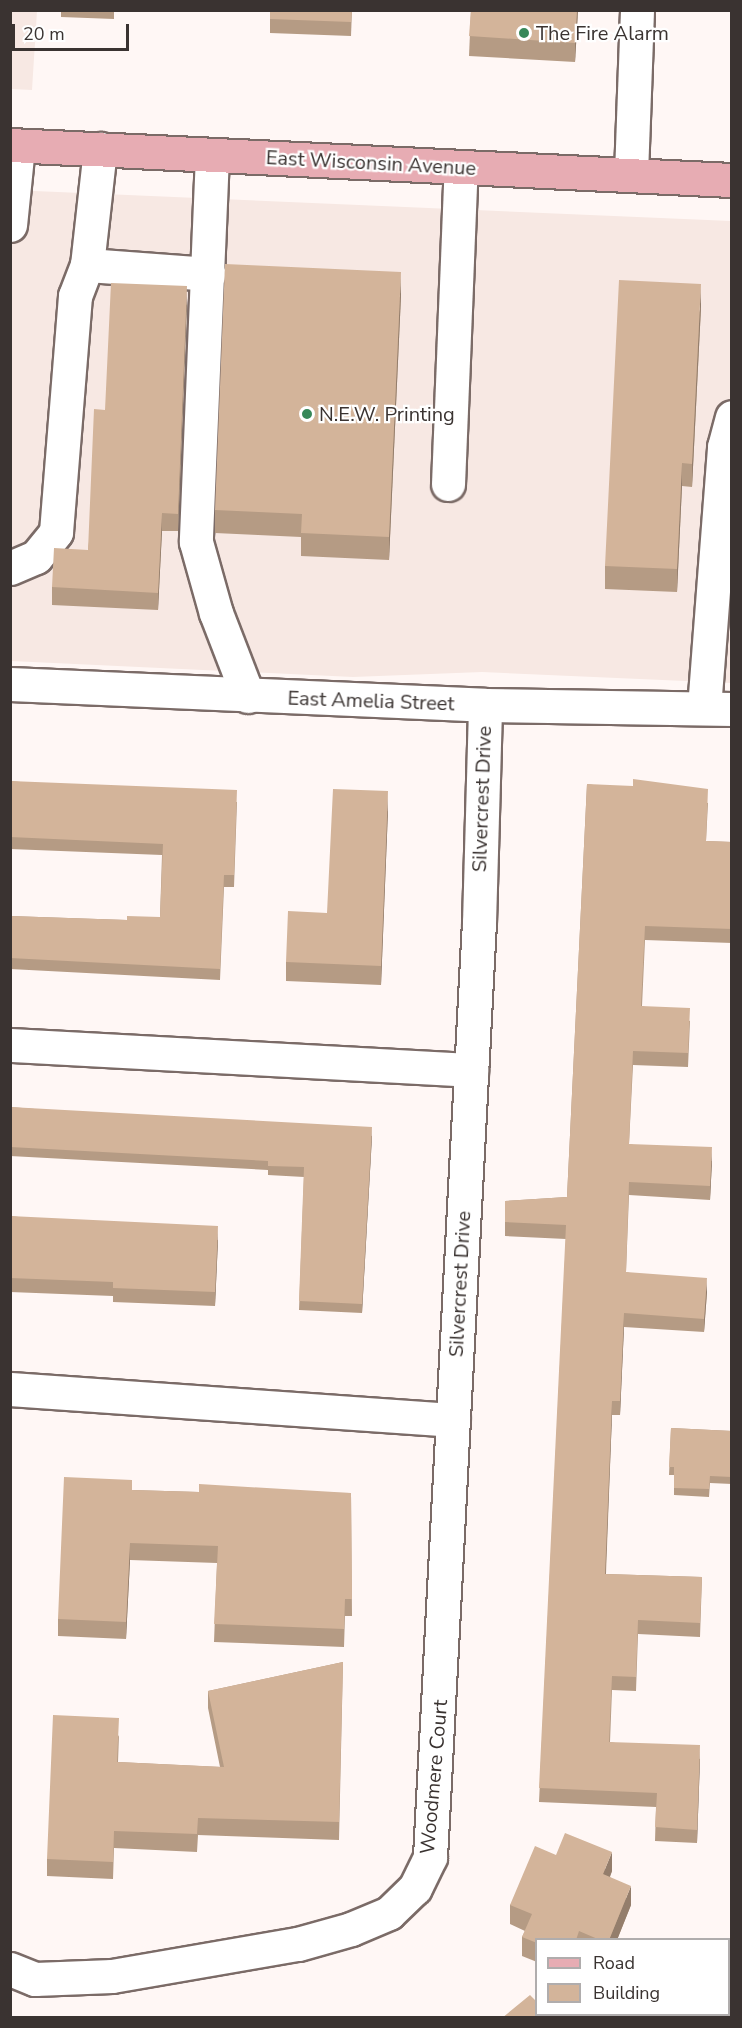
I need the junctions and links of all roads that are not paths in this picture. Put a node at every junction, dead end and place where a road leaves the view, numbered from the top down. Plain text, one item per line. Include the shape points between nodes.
1 (637, 10) edge
2 (14, 145) edge
3 (100, 149) junction
4 (212, 155) junction
5 (461, 167) junction
6 (631, 174) junction
7 (732, 180) edge
8 (10, 225) edge
9 (87, 265) junction
10 (209, 274) junction
11 (732, 417) edge
12 (448, 484) dead end
13 (10, 568) edge
14 (10, 684) edge
15 (248, 696) junction
16 (485, 705) junction
17 (718, 709) edge
18 (10, 1045) edge
19 (471, 1070) junction
20 (10, 1389) edge
21 (453, 1420) junction
22 (10, 1969) edge

1 - 6 street
2 - 3 main road, East Wisconsin Avenue
2 - 8 street
3 - 4 main road, East Wisconsin Avenue
3 - 9 street
4 - 5 main road, East Wisconsin Avenue
4 - 10 street
5 - 6 main road, East Wisconsin Avenue
5 - 12 street
6 - 7 main road, East Wisconsin Avenue
9 - 10 street
9 - 13 street via 75,296 56,532 36,557
10 - 15 street via 196,542 216,613
11 - 17 street via 724,447
14 - 15 street, East Amelia Street
15 - 16 street, East Amelia Street
16 - 17 street, East Amelia Street
16 - 19 street, Silvercrest Drive
18 - 19 street
19 - 21 street, Silvercrest Drive
20 - 21 street
21 - 22 street, Woodmere Court via 435,1815 430,1857 415,1888 389,1913 298,1944 102,1977 35,1979

